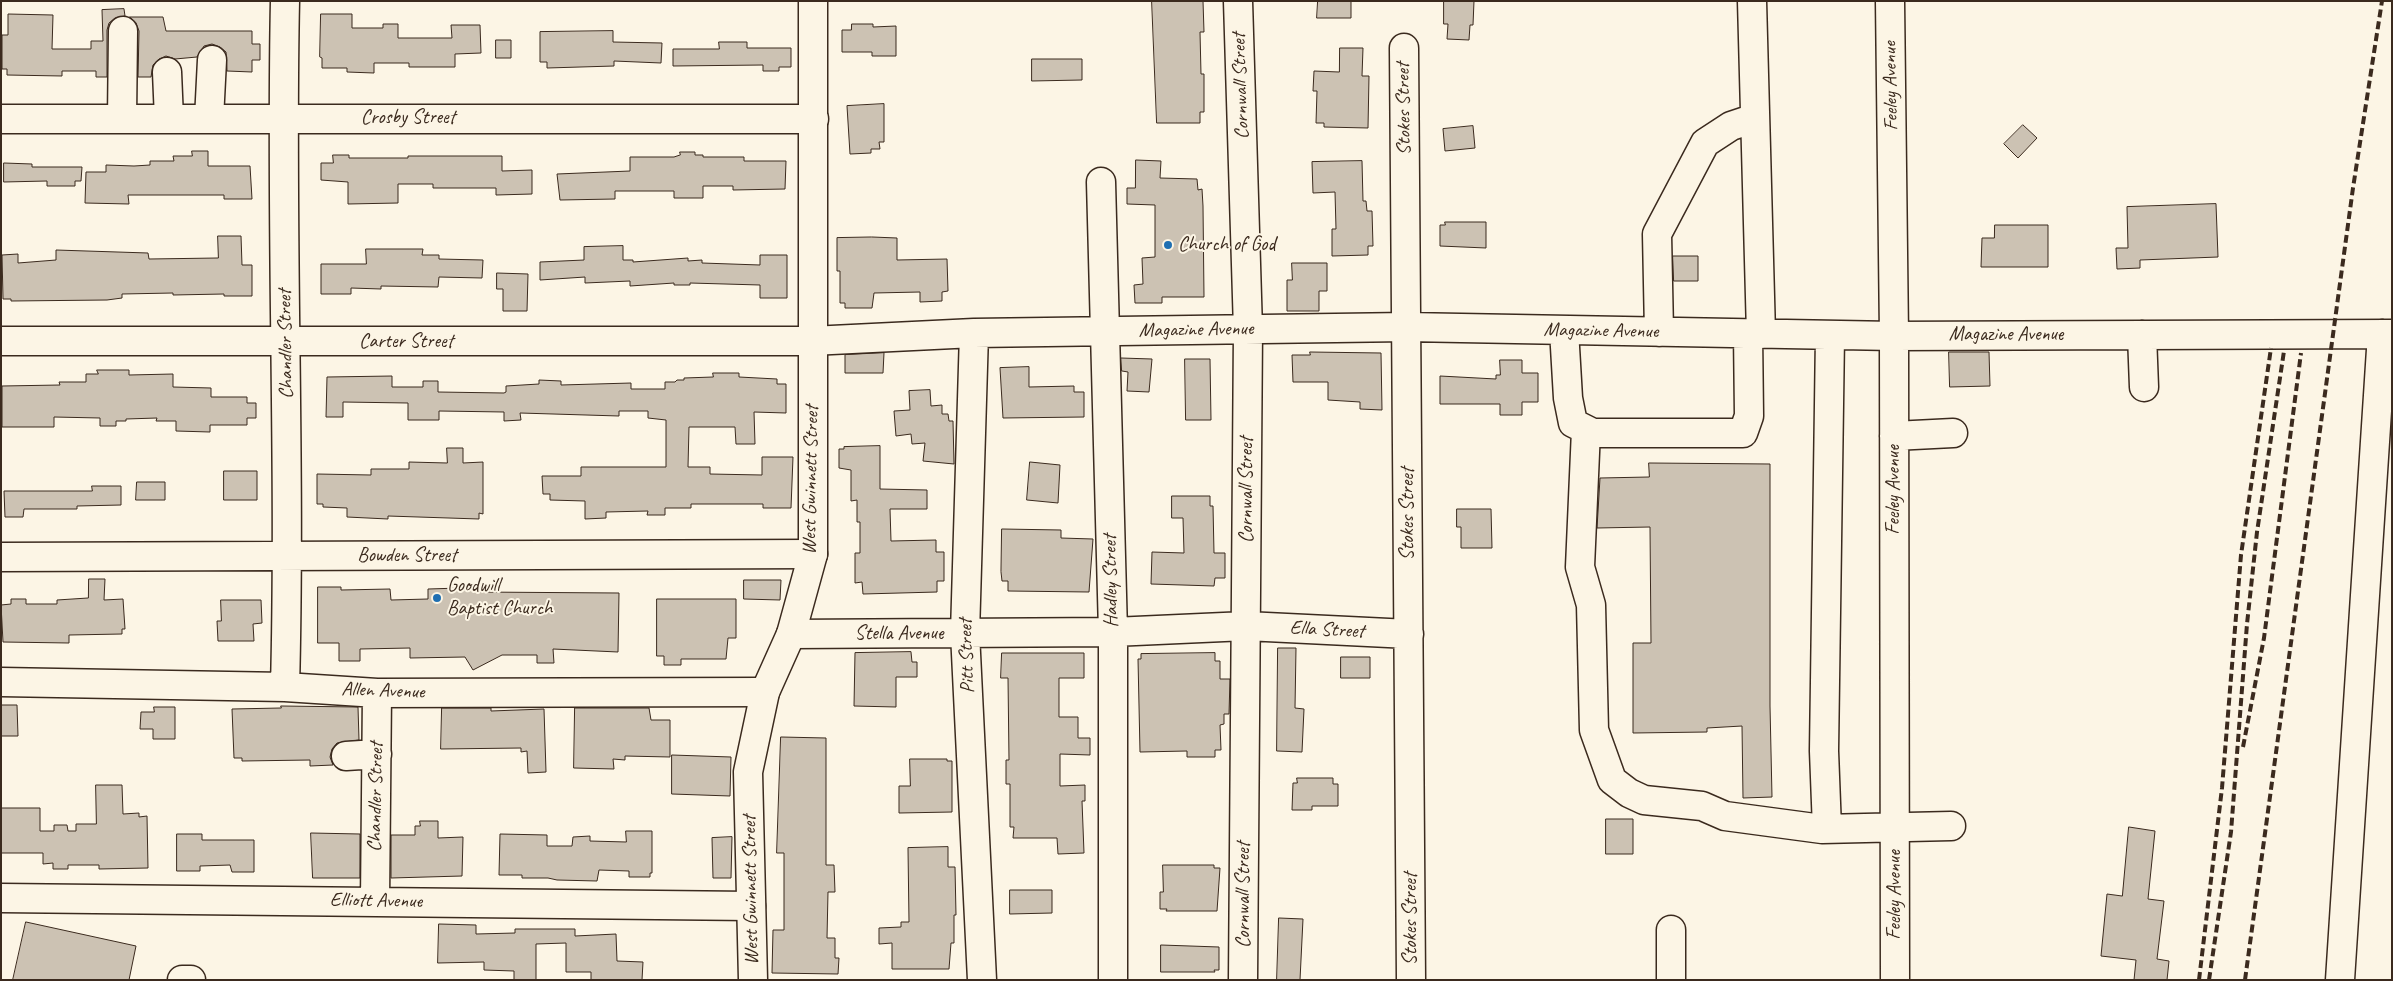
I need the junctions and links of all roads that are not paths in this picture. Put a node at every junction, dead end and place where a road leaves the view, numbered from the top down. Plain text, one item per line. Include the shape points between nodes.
1 (286, 1) edge
2 (813, 1) edge
3 (1238, 1) edge
4 (1752, 1) edge
5 (1890, 1) edge
6 (123, 30) dead end
7 (1404, 48) dead end
8 (212, 60) dead end
9 (167, 72) dead end
10 (209, 118) junction
11 (1755, 118) junction
12 (1, 119) edge
13 (122, 119) junction
14 (169, 119) junction
15 (282, 119) junction
16 (814, 119) junction
17 (1101, 182) dead end
18 (1407, 327) junction
19 (1248, 330) junction
20 (1564, 330) junction
21 (1105, 331) junction
22 (1659, 332) junction
23 (974, 333) junction
24 (1754, 333) junction
25 (2387, 334) edge
26 (1830, 335) junction
27 (2142, 335) junction
28 (1894, 336) junction
29 (1, 341) edge
30 (811, 341) junction
31 (287, 342) junction
32 (2144, 387) dead end
33 (1586, 430) junction
34 (1953, 433) dead end
35 (1894, 436) junction
36 (812, 554) junction
37 (289, 556) junction
38 (1, 557) edge
39 (1246, 626) junction
40 (1113, 632) junction
41 (965, 633) junction
42 (791, 634) junction
43 (1409, 634) junction
44 (1, 682) edge
45 (285, 686) junction
46 (765, 692) junction
47 (377, 693) junction
48 (376, 754) junction
49 (346, 756) dead end
50 (1951, 826) dead end
51 (1827, 829) junction
52 (1894, 829) junction
53 (1, 898) edge
54 (375, 901) junction
55 (751, 906) junction
56 (1671, 930) dead end
57 (182, 980) edge
58 (192, 980) edge
59 (753, 980) edge
60 (982, 980) edge
61 (1113, 980) edge
62 (1243, 980) edge
63 (1411, 980) edge
64 (1671, 980) edge
65 (1895, 980) edge
66 (2340, 980) edge

1 - 15 street, Chandler Street via 274,32
2 - 16 street, West Gwinnett Street
3 - 19 street, Cornwall Street
4 - 11 street
5 - 28 street, Feeley Avenue
6 - 13 street
7 - 18 street, Stokes Street
8 - 10 street
9 - 14 street
10 - 14 street, Crosby Street
10 - 15 street, Crosby Street
11 - 22 street via 1731,126 1705,143 1657,234
11 - 24 street
12 - 13 street, Crosby Street
13 - 14 street, Crosby Street
15 - 16 street, Crosby Street
15 - 31 street, Chandler Street
16 - 30 street, West Gwinnett Street
17 - 21 street, Hadley Street
18 - 19 street, Magazine Avenue
18 - 20 street, Magazine Avenue
18 - 43 street, Stokes Street
19 - 21 street, Magazine Avenue
19 - 39 street, Cornwall Street
20 - 22 street, Magazine Avenue
20 - 33 street via 1568,398 1573,423
21 - 23 street, Magazine Avenue
21 - 40 street, Hadley Street
22 - 24 street, Magazine Avenue
23 - 30 street, Magazine Avenue
23 - 41 street, Pitt Street
24 - 26 street, Magazine Avenue
24 - 33 street via 1749,416 1743,432 1593,433
25 - 27 street, Magazine Avenue
25 - 66 street
26 - 28 street, Magazine Avenue
26 - 51 street via 1824,751
27 - 28 street, Magazine Avenue
27 - 32 street
28 - 35 street, Feeley Avenue
29 - 31 street, Carter Street
30 - 31 street, Carter Street
30 - 36 street, West Gwinnett Street
31 - 37 street, Chandler Street
33 - 51 street via 1580,566 1592,605 1594,730 1612,780 1644,800 1702,806 1725,816
34 - 35 street
35 - 52 street, Feeley Avenue
36 - 37 street, Bowden Street
36 - 42 street, West Gwinnett Street
37 - 38 street, Bowden Street
37 - 45 street, Chandler Street
39 - 40 street, Stella Avenue
39 - 43 street, Ella Street
39 - 62 street, Cornwall Street
40 - 41 street, Stella Avenue
40 - 61 street, Hadley Street
41 - 42 street, Stella Avenue
41 - 60 street, Pitt Street
42 - 46 street, West Gwinnett Street
43 - 63 street, Stokes Street
44 - 45 street, Allen Avenue
45 - 47 street, Allen Avenue
46 - 47 street, Allen Avenue
46 - 55 street, West Gwinnett Street via 748,772
47 - 48 street, Chandler Street
48 - 49 street
48 - 54 street, Chandler Street
50 - 52 street
51 - 52 street
52 - 65 street, Feeley Avenue
53 - 54 street, Elliott Avenue
54 - 55 street, Elliott Avenue
55 - 59 street, West Gwinnett Street
56 - 64 street
57 - 58 street

